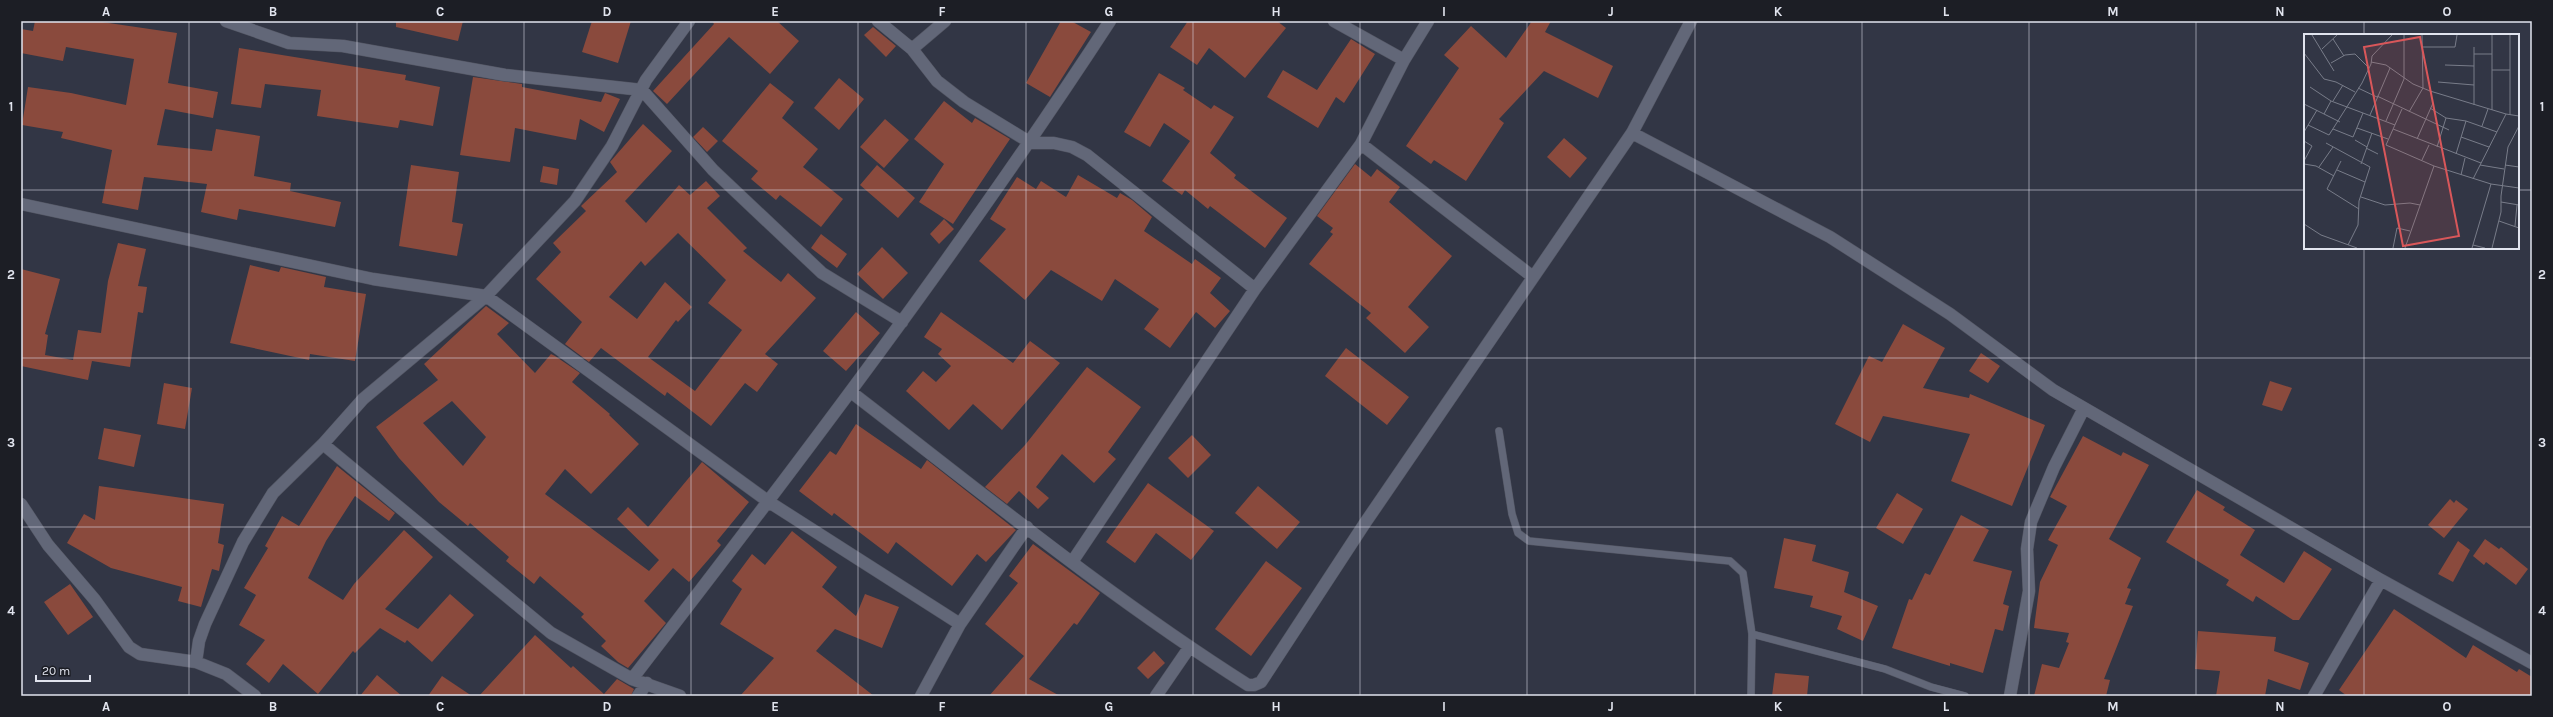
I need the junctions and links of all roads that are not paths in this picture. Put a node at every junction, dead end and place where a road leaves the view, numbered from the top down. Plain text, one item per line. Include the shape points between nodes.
1 (226, 21) edge
2 (689, 21) edge
3 (878, 21) edge
4 (944, 21) edge
5 (1110, 21) edge
6 (1334, 21) edge
7 (1428, 21) edge
8 (1691, 21) edge
9 (912, 50) junction
10 (1404, 60) junction
11 (642, 90) junction
12 (1632, 134) junction
13 (1031, 143) junction
14 (1361, 144) junction
15 (21, 204) edge
16 (1532, 277) junction
17 (1255, 289) junction
18 (486, 296) junction
19 (902, 322) junction
20 (851, 392) junction
21 (2084, 408) junction
22 (1499, 431) dead end
23 (323, 444) junction
24 (769, 502) junction
25 (21, 504) edge
26 (1026, 527) junction
27 (1072, 562) junction
28 (2382, 580) junction
29 (960, 624) junction
30 (1752, 634) junction
31 (1189, 648) junction
32 (196, 662) junction
33 (2532, 663) edge
34 (632, 679) junction
35 (648, 683) junction
36 (255, 696) edge
37 (638, 696) edge
38 (680, 696) edge
39 (921, 696) edge
40 (1156, 696) edge
41 (1751, 696) edge
42 (1965, 696) edge
43 (2010, 696) edge
44 (2314, 696) edge

1 - 11 street via 289,43 343,46 505,75
2 - 11 street via 646,80
3 - 9 street
4 - 9 street
5 - 13 street
6 - 10 street
7 - 10 street
8 - 12 street
9 - 13 street via 937,80 964,102
10 - 14 street
11 - 18 street via 612,146 575,201
11 - 19 street via 713,170 822,273
12 - 16 street
12 - 21 street via 1830,237 1950,314 2053,390
13 - 17 street via 1054,143 1072,147 1087,155
13 - 19 street
14 - 16 street
14 - 17 street
15 - 18 street via 86,220 373,279
16 - 31 street via 1261,682 1248,685
17 - 27 street
18 - 23 street via 363,399
18 - 24 street
19 - 20 street
20 - 24 street
20 - 26 street
21 - 28 street
21 - 43 street via 2030,522 2029,591
22 - 30 lane via 1512,514 1518,533 1529,541 1730,561 1744,573
23 - 32 street via 273,493 243,542 205,624 199,640
23 - 34 street via 551,633
24 - 29 street
24 - 34 street
25 - 32 street via 48,545 95,600 129,647 140,654
26 - 27 street
26 - 29 street
27 - 31 street
28 - 33 street
28 - 44 street
29 - 39 street
30 - 41 lane
30 - 42 lane via 1885,669 1931,687
31 - 40 street
32 - 36 street via 226,674
34 - 35 street
35 - 37 street
35 - 38 street

